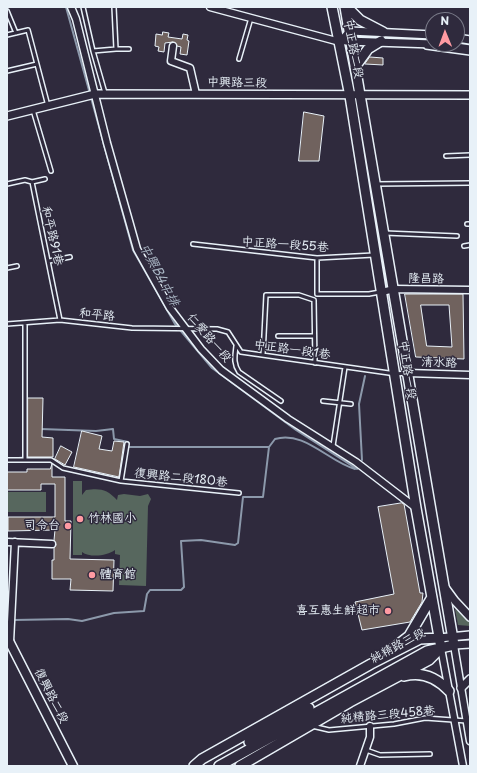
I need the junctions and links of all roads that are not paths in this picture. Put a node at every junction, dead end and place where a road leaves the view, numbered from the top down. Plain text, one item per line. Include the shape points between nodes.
1 (71, 7) edge
2 (84, 7) edge
3 (114, 7) edge
4 (210, 7) edge
5 (332, 7) edge
6 (346, 7) edge
7 (7, 11) edge
8 (85, 18) junction
9 (251, 18) junction
10 (76, 19) junction
11 (383, 32) junction
12 (16, 33) junction
13 (7, 35) edge
14 (425, 35) edge
15 (350, 36) junction
16 (381, 41) junction
17 (340, 42) junction
18 (403, 42) junction
19 (425, 43) edge
20 (173, 46) dead end
21 (116, 49) junction
22 (129, 49) dead end
23 (93, 51) junction
24 (470, 53) edge
25 (239, 59) dead end
26 (37, 64) junction
27 (355, 67) junction
28 (7, 71) edge
29 (95, 94) junction
30 (105, 94) junction
31 (196, 94) junction
32 (361, 95) junction
33 (470, 95) edge
34 (350, 96) junction
35 (48, 106) junction
36 (33, 110) junction
37 (7, 116) edge
38 (470, 155) edge
39 (446, 156) dead end
40 (51, 171) dead end
41 (45, 179) dead end
42 (32, 182) junction
43 (470, 183) edge
44 (7, 184) edge
45 (376, 184) junction
46 (384, 233) junction
47 (457, 236) dead end
48 (193, 244) dead end
49 (470, 245) edge
50 (464, 246) dead end
51 (376, 255) junction
52 (70, 257) dead end
53 (316, 258) junction
54 (49, 261) junction
55 (17, 266) dead end
56 (7, 268) edge
57 (394, 289) junction
58 (470, 290) edge
59 (382, 292) junction
60 (60, 320) junction
61 (26, 323) junction
62 (7, 324) edge
63 (186, 328) junction
64 (278, 336) dead end
65 (314, 336) junction
66 (236, 346) junction
67 (263, 355) junction
68 (315, 362) junction
69 (345, 367) junction
70 (408, 373) junction
71 (396, 374) junction
72 (470, 375) edge
73 (281, 401) dead end
74 (323, 401) dead end
75 (340, 402) junction
76 (351, 404) dead end
77 (127, 444) dead end
78 (333, 448) junction
79 (25, 459) junction
80 (7, 460) edge
81 (121, 481) junction
82 (239, 492) dead end
83 (416, 508) junction
84 (7, 542) edge
85 (15, 542) junction
86 (52, 544) dead end
87 (444, 586) junction
88 (432, 596) junction
89 (470, 617) edge
90 (470, 635) edge
91 (8, 640) edge
92 (453, 641) junction
93 (440, 643) junction
94 (470, 644) edge
95 (371, 664) junction
96 (470, 679) edge
97 (391, 680) junction
98 (461, 688) junction
99 (449, 691) junction
100 (467, 721) junction
101 (455, 722) junction
102 (311, 725) junction
103 (370, 726) junction
104 (470, 741) edge
105 (366, 750) junction
106 (430, 754) dead end
107 (73, 766) edge
108 (194, 766) edge
109 (210, 766) edge
110 (219, 766) edge
111 (240, 766) edge
112 (360, 766) edge
113 (463, 766) edge

1 - 10 street, 仁愛路一段
2 - 8 lane
3 - 21 lane
4 - 9 street
5 - 17 main road, 中正路二段
6 - 11 main road via 360,20
6 - 15 main road, 中正路二段
7 - 12 lane
8 - 10 lane
8 - 23 lane
9 - 17 street
9 - 25 lane
10 - 29 street, 仁愛路一段
11 - 14 street
11 - 15 street
12 - 13 lane
12 - 26 lane via 28,30
15 - 16 street
15 - 17 street
15 - 27 main road, 中正路二段
16 - 18 street
16 - 27 main road via 368,49
17 - 34 main road, 中正路二段
18 - 19 street
18 - 24 lane
20 - 31 street via 172,62 190,68
21 - 22 lane
21 - 23 lane
23 - 30 lane
26 - 28 lane
26 - 35 lane
27 - 32 main road, 中正路二段
29 - 30 street, 中興路三段
29 - 35 street, 中興路三段
29 - 63 street, 仁愛路一段 via 137,249 170,308
30 - 31 street, 中興路三段
31 - 34 street, 中興路三段
32 - 33 street, 中興路三段
32 - 34 street, 中興路三段
32 - 45 main road, 中正路一段
34 - 51 main road, 中正路一段
35 - 36 street, 中興路三段
36 - 37 street, 中興路三段
36 - 40 lane
38 - 39 lane
41 - 42 lane
42 - 44 lane via 25,180
42 - 54 lane, 和平路91巷
43 - 45 lane
45 - 46 main road, 中正路一段
46 - 47 lane
46 - 57 main road, 中正路一段
48 - 53 lane, 中正路一段55巷
49 - 50 lane
51 - 53 lane, 中正路一段55巷
51 - 59 main road, 中正路一段
52 - 54 lane
53 - 59 lane via 317,294
54 - 60 lane, 和平路91巷
55 - 56 lane
57 - 58 street, 隆昌路
57 - 59 street, 隆昌路
57 - 70 main road, 中正路一段
59 - 71 main road, 中正路一段
60 - 61 lane, 和平路
60 - 63 lane, 和平路 via 132,328
61 - 62 lane, 和平路
61 - 79 lane
63 - 66 lane, 中正路一段1巷 via 228,332 234,338
63 - 78 street, 仁愛路一段 via 221,370
64 - 65 lane
65 - 67 lane via 314,300 299,295 266,295
65 - 68 lane
66 - 67 lane, 中正路一段1巷 via 241,352
66 - 73 lane via 234,360 239,372
67 - 68 lane, 中正路一段1巷
68 - 69 lane, 中正路一段1巷
69 - 71 lane, 中正路一段1巷
69 - 75 lane
70 - 71 lane, 中正路一段1巷
70 - 72 street, 清水路
70 - 87 main road, 中正路一段
71 - 83 main road, 中正路一段
74 - 75 lane
75 - 76 lane
75 - 78 lane
77 - 81 lane, 復興路二段180巷
78 - 83 street, 仁愛路一段 via 356,462
79 - 80 lane, 復興路二段180巷
79 - 81 lane, 復興路二段180巷 via 52,460 64,468
81 - 82 lane, 復興路二段180巷
83 - 88 main road, 中正路一段
84 - 85 street
85 - 86 street
85 - 91 street
87 - 89 street
87 - 92 main road, 中正路一段
88 - 93 main road, 中正路一段
88 - 95 main road via 409,636
90 - 92 street
91 - 107 main road, 復興路二段
92 - 93 main road, 純精路三段
92 - 94 street
92 - 98 street
93 - 95 main road, 純精路三段 via 420,639
93 - 97 main road, 純精路三段 via 429,660
93 - 99 street
93 - 109 main road, 純精路三段 via 273,728
93 - 110 main road, 純精路三段
95 - 108 main road, 純精路三段 via 202,759
96 - 98 street
97 - 99 main road via 407,675 428,676
97 - 102 main road, 純精路三段
98 - 100 street
99 - 101 street
100 - 101 lane, 純精路三段458巷
100 - 104 street
101 - 103 lane, 純精路三段458巷 via 425,718
101 - 113 street
102 - 103 lane, 純精路三段458巷 via 329,730
102 - 111 main road, 純精路三段
103 - 105 street
105 - 106 lane via 380,755
105 - 112 street

